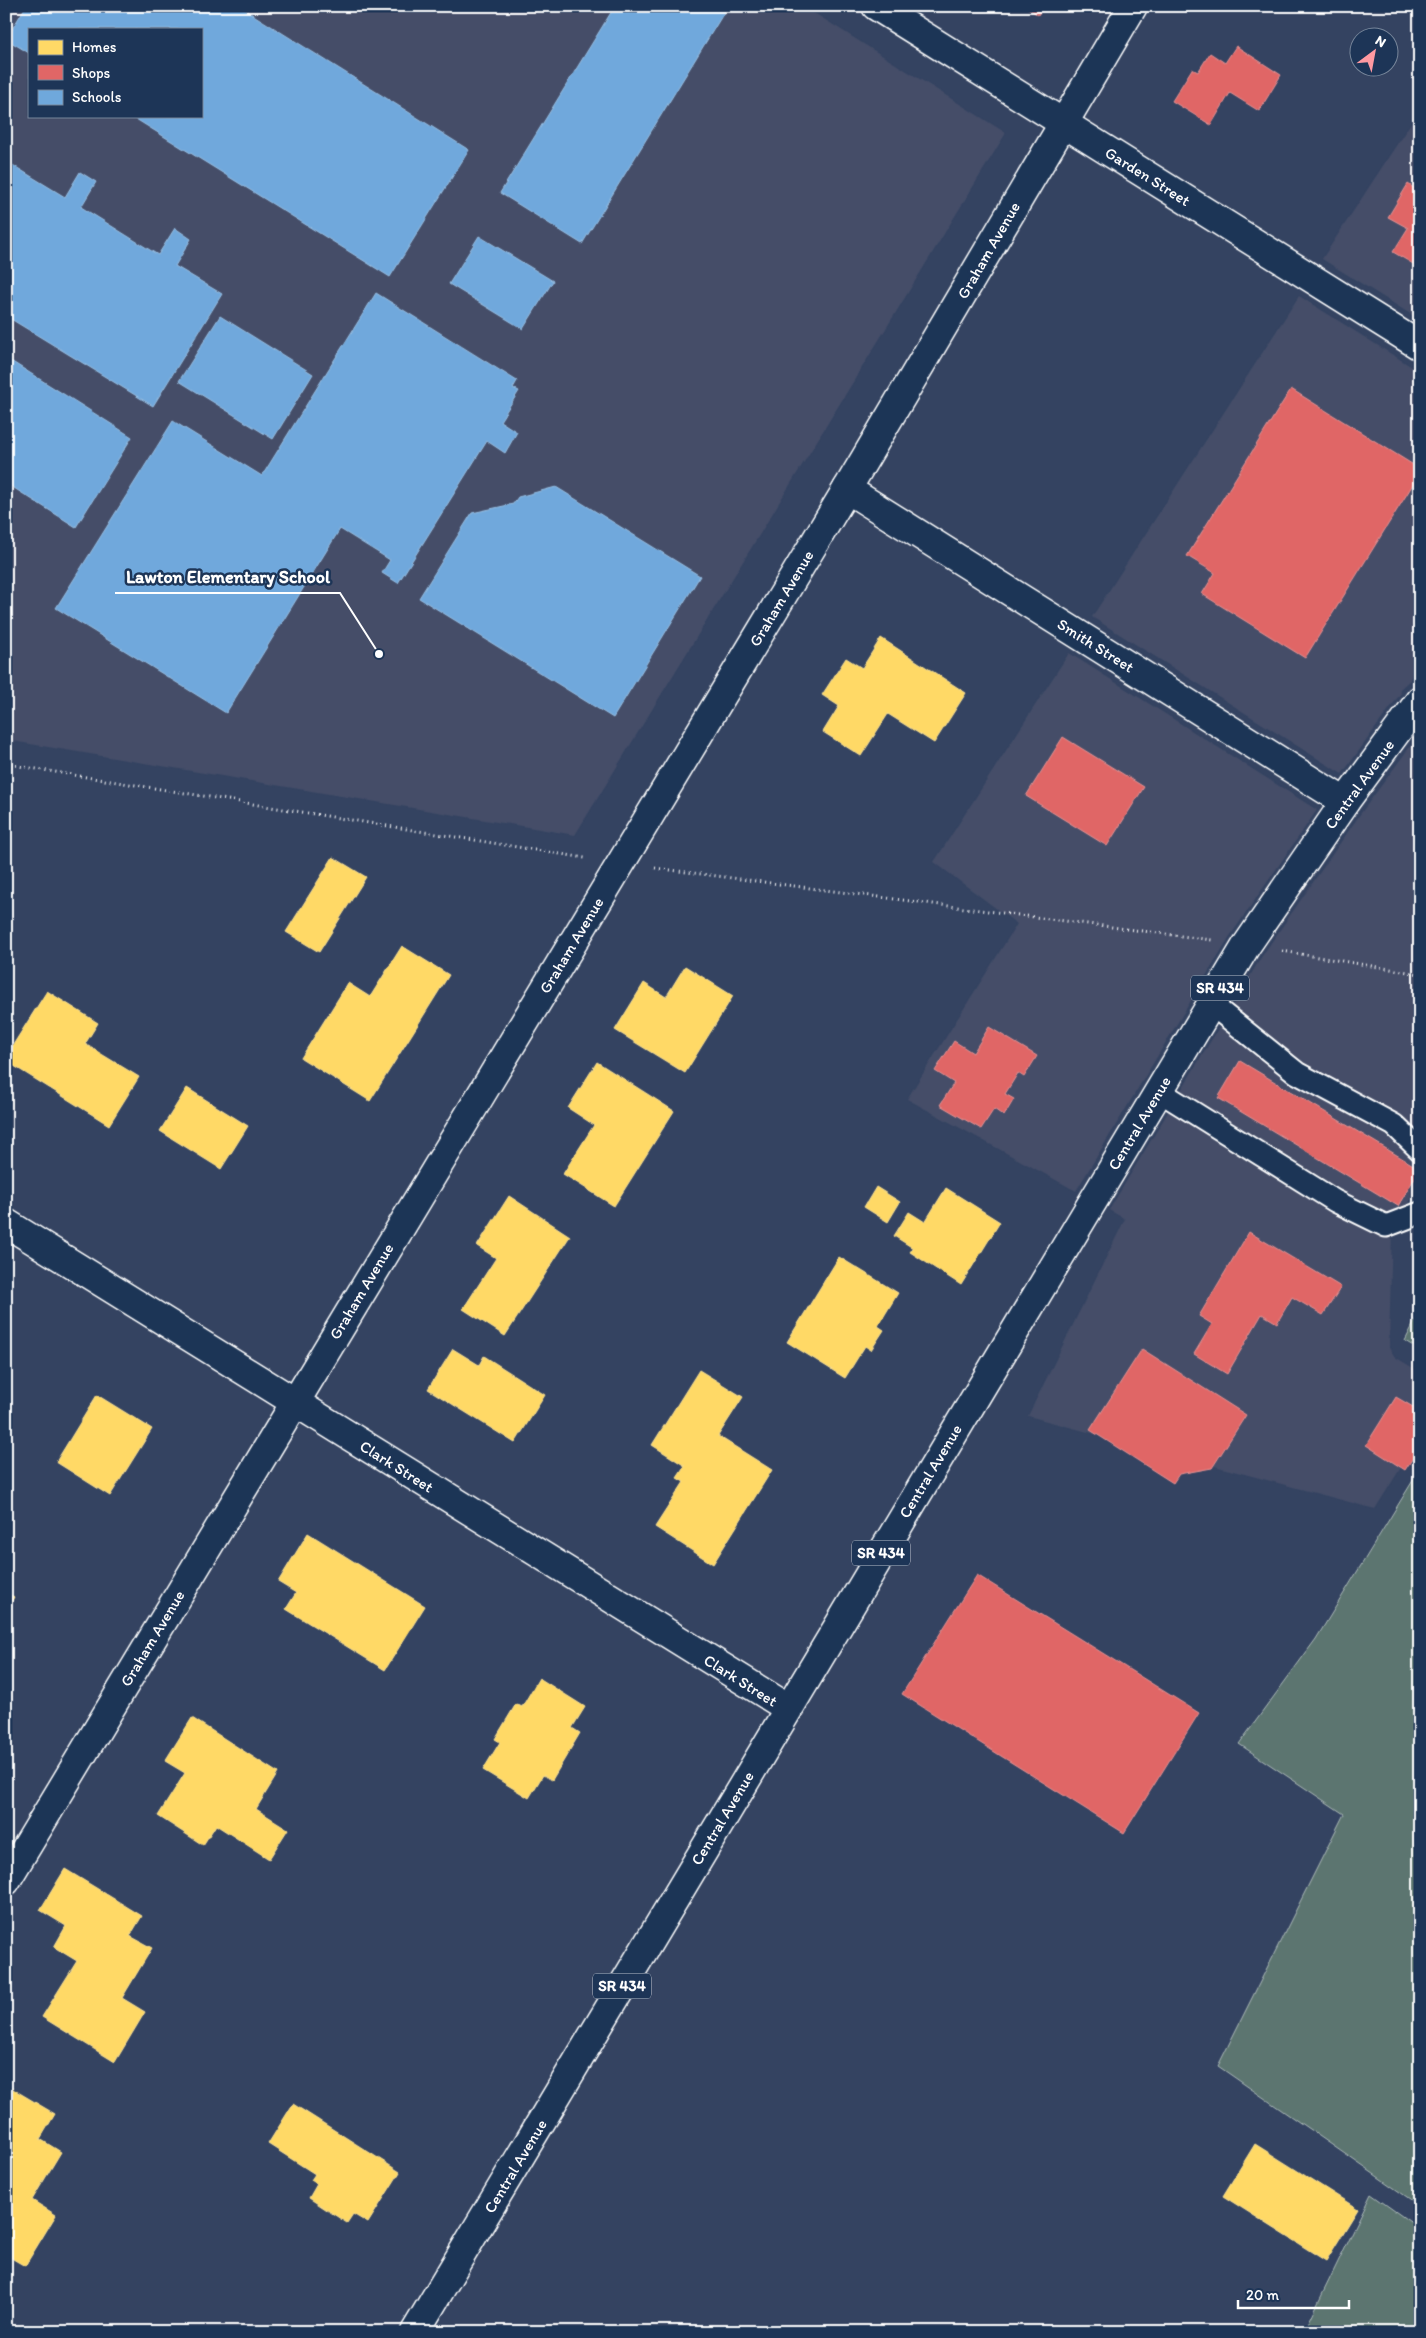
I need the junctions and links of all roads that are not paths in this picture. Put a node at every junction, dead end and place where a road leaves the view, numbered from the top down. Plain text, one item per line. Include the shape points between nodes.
1 (876, 6) edge
2 (1133, 6) edge
3 (1062, 123) junction
4 (1420, 346) edge
5 (847, 488) junction
6 (1420, 700) edge
7 (1345, 802) junction
8 (1211, 1004) junction
9 (1159, 1090) junction
10 (1420, 1150) edge
11 (1420, 1213) edge
12 (6, 1223) edge
13 (294, 1401) junction
14 (788, 1708) junction
15 (6, 1882) edge
16 (415, 2332) edge

1 - 3 street, Garden Street
2 - 3 street, Graham Avenue
3 - 4 street, Garden Street
3 - 5 street, Graham Avenue
5 - 7 street, Smith Street
5 - 13 street, Graham Avenue
6 - 7 street, Central Avenue / SR 434
7 - 8 street, Central Avenue / SR 434 via 1246,946
8 - 9 street, Central Avenue / SR 434
8 - 10 lane via 1297,1073 1394,1126
9 - 11 lane via 1335,1201 1386,1226
9 - 14 street, Central Avenue / SR 434
12 - 13 street, Clark Street
13 - 14 street, Clark Street
13 - 15 street, Graham Avenue
14 - 16 street, Central Avenue / SR 434

